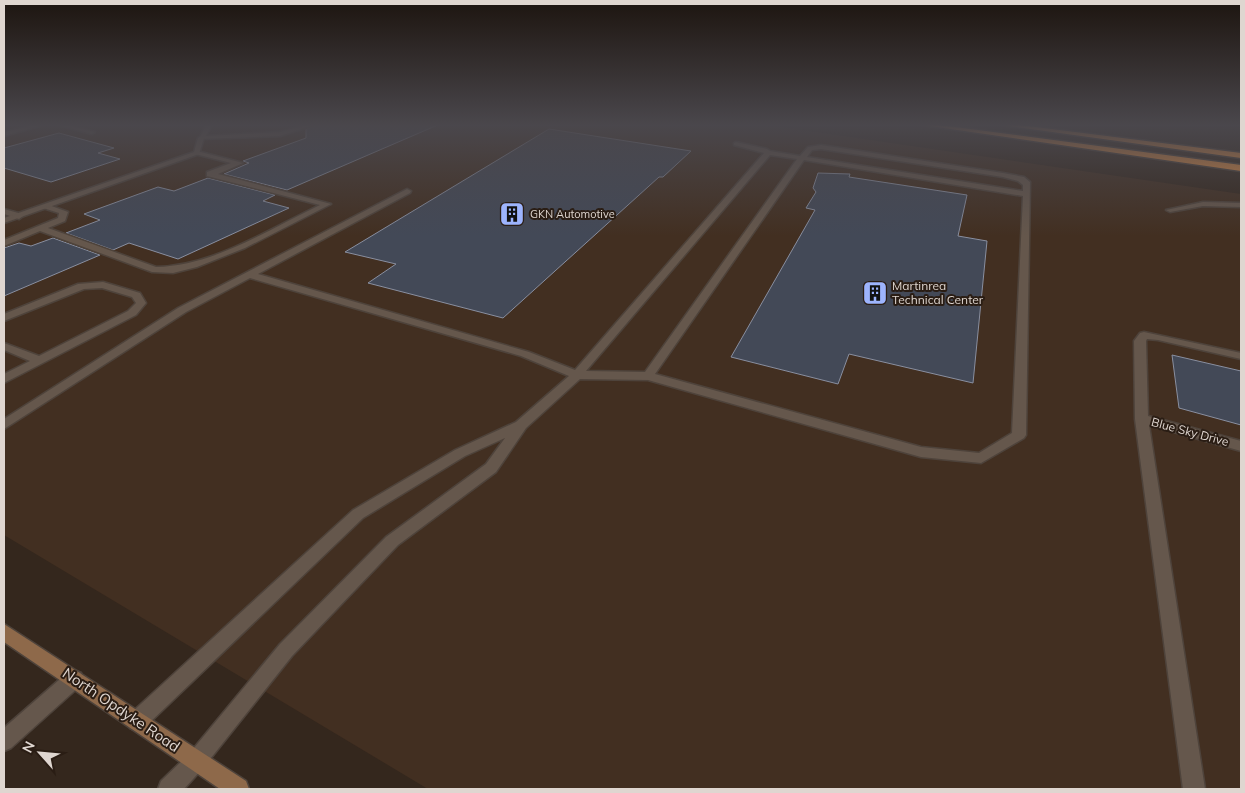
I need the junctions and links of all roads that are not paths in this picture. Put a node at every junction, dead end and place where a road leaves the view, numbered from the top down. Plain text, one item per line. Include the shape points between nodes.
1 (171, 162) edge
2 (236, 162) edge
3 (760, 162) edge
4 (799, 162) edge
5 (827, 162) edge
6 (1198, 162) edge
7 (1241, 168) edge
8 (407, 191) dead end
9 (1241, 205) edge
10 (46, 206) junction
11 (1170, 210) dead end
12 (4, 211) edge
13 (19, 216) junction
14 (4, 221) edge
15 (43, 229) junction
16 (4, 243) edge
17 (248, 274) junction
18 (4, 318) edge
19 (4, 346) edge
20 (1241, 356) edge
21 (40, 360) junction
22 (577, 375) junction
23 (648, 376) junction
24 (4, 378) edge
25 (1142, 419) junction
26 (4, 425) edge
27 (521, 425) junction
28 (1241, 446) edge
29 (4, 632) edge
30 (74, 679) junction
31 (137, 721) junction
32 (4, 741) edge
33 (196, 761) junction
34 (168, 789) edge
35 (238, 789) edge
36 (1194, 789) edge

1 - 10 street
2 - 15 street via 240,163 210,174 327,204 206,261 169,272 155,270
3 - 22 street
4 - 23 street
5 - 23 street via 1027,194 1019,435 981,458 921,452
6 - 7 highway
8 - 17 street
9 - 11 street via 1203,204
10 - 13 street
10 - 15 street via 64,212 62,219
12 - 13 street
13 - 14 street
15 - 16 street
17 - 22 street via 525,354
17 - 26 street via 182,310
18 - 21 street via 82,286 103,285 136,295 141,303 132,313
19 - 21 street
20 - 25 street, Blue Sky Drive via 1144,335 1140,341
21 - 24 street
22 - 23 street
22 - 27 street
25 - 28 street, Blue Sky Drive
25 - 36 street
27 - 31 street via 460,452 358,514
27 - 33 street via 491,468 392,541 286,650
29 - 30 main road, North Opdyke Road
30 - 31 main road, North Opdyke Road
30 - 32 street
31 - 33 main road, North Opdyke Road
33 - 34 street
33 - 35 main road, North Opdyke Road

